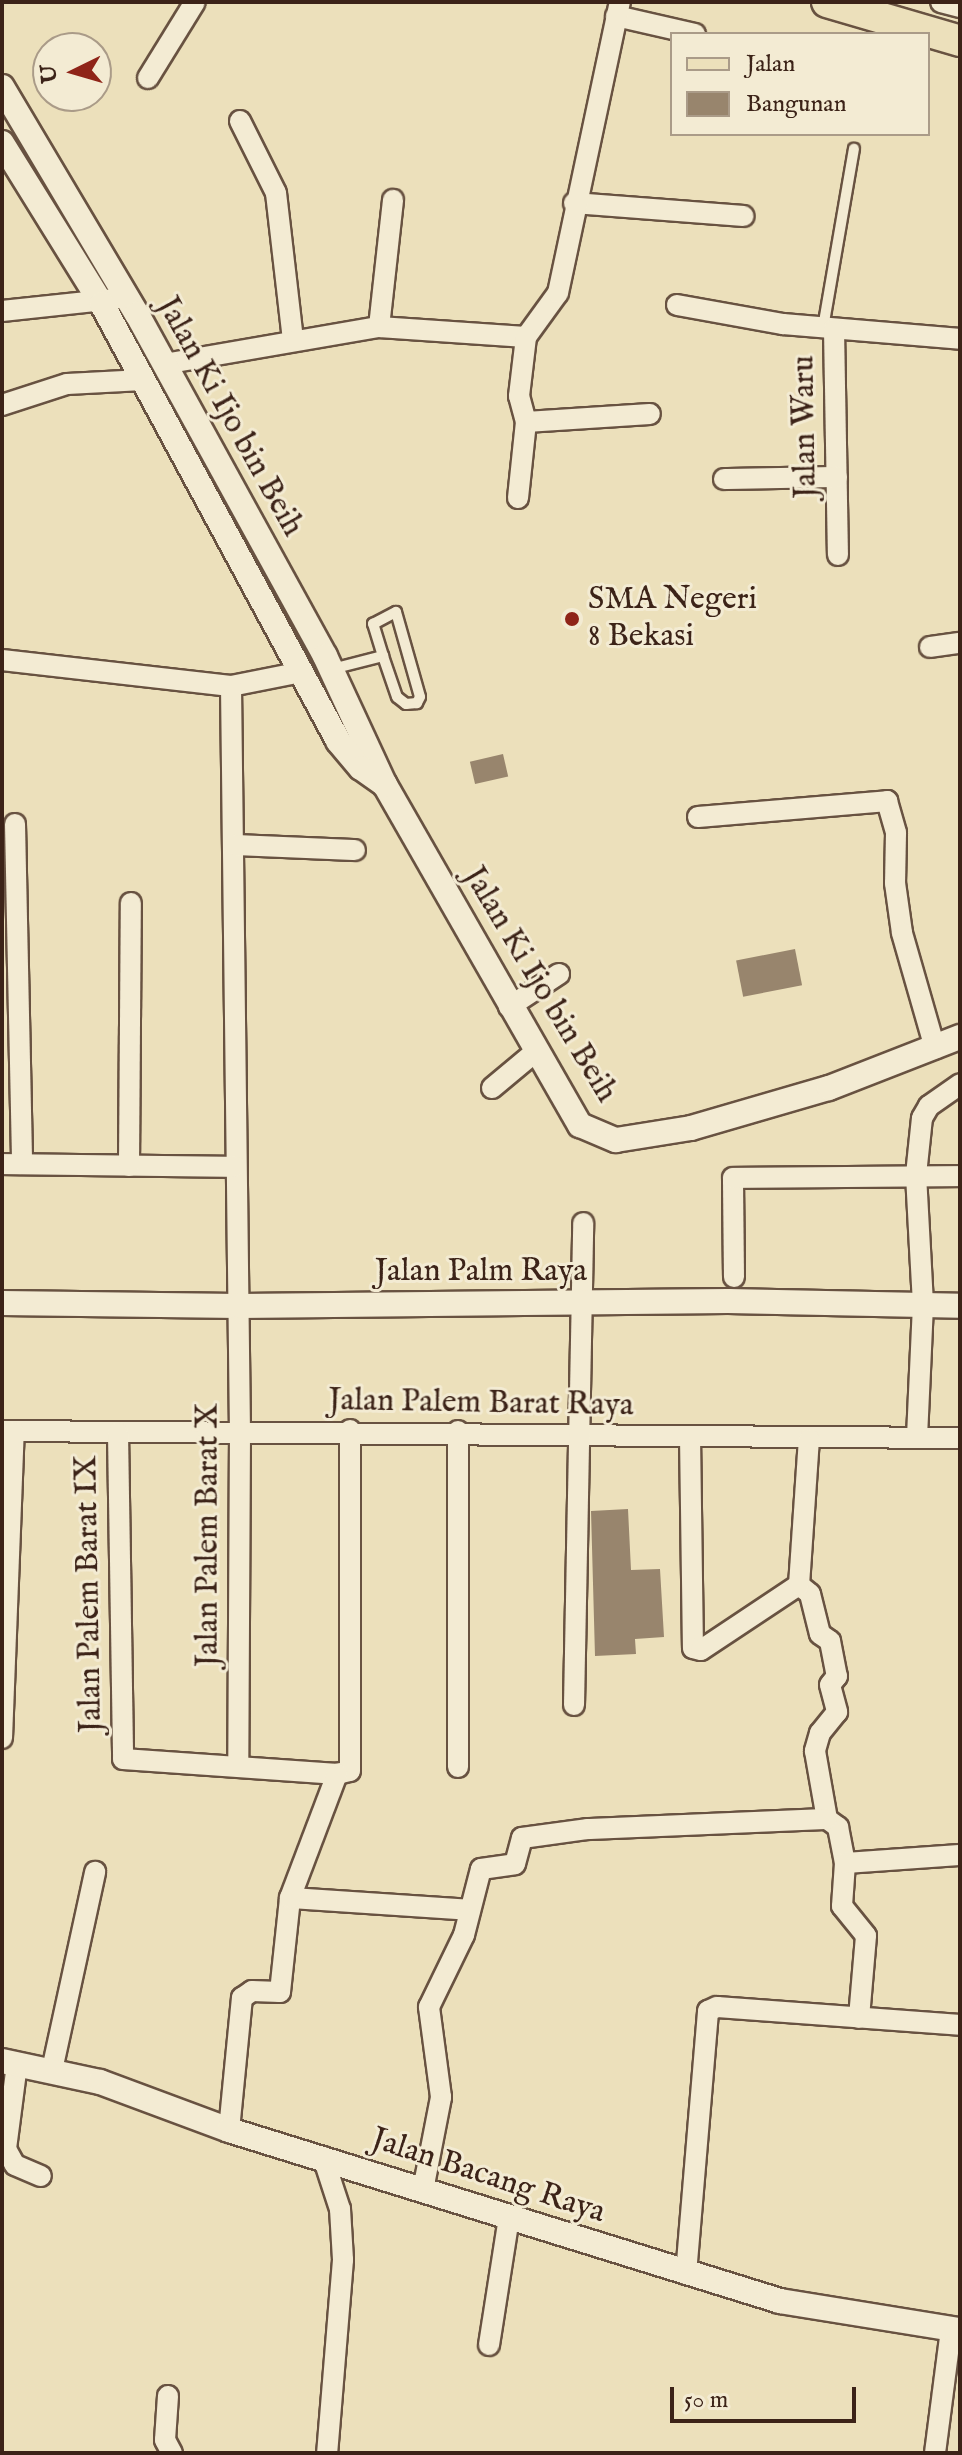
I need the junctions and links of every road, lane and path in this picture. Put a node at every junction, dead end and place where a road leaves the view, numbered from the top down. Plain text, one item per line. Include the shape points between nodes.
1 (195, 2) edge
2 (827, 2) edge
3 (941, 2) edge
4 (960, 7) edge
5 (618, 9) edge
6 (689, 32) edge
7 (929, 32) edge
8 (930, 32) edge
9 (960, 41) edge
10 (148, 78) dead end
11 (2, 87) edge
12 (240, 121) dead end
13 (2, 143) edge
14 (854, 149) dead end
15 (393, 200) dead end
16 (574, 203) junction
17 (744, 216) dead end
18 (126, 294) junction
19 (102, 304) junction
20 (677, 305) dead end
21 (2, 311) edge
22 (379, 327) junction
23 (829, 328) junction
24 (526, 337) junction
25 (960, 339) edge
26 (293, 340) junction
27 (164, 364) junction
28 (143, 380) junction
29 (2, 405) edge
30 (650, 414) dead end
31 (526, 422) junction
32 (837, 477) junction
33 (724, 479) dead end
34 (518, 498) dead end
35 (838, 555) dead end
36 (960, 643) edge
37 (930, 647) dead end
38 (383, 656) junction
39 (2, 660) edge
40 (332, 669) junction
41 (302, 672) junction
42 (231, 686) junction
43 (385, 785) junction
44 (698, 817) dead end
45 (15, 824) dead end
46 (234, 845) junction
47 (355, 850) dead end
48 (131, 903) dead end
49 (559, 974) dead end
50 (509, 1007) junction
51 (960, 1037) edge
52 (935, 1048) junction
53 (534, 1053) junction
54 (960, 1084) edge
55 (492, 1088) dead end
56 (12, 1164) edge
57 (129, 1166) junction
58 (235, 1167) junction
59 (916, 1175) junction
60 (960, 1176) edge
61 (583, 1223) dead end
62 (734, 1277) dead end
63 (2, 1303) edge
64 (584, 1304) junction
65 (923, 1304) junction
66 (239, 1306) junction
67 (960, 1306) edge
68 (350, 1430) junction
69 (458, 1431) junction
70 (8, 1432) edge
71 (118, 1433) junction
72 (240, 1433) junction
73 (690, 1436) junction
74 (579, 1437) junction
75 (917, 1437) junction
76 (809, 1439) junction
77 (960, 1444) edge
78 (799, 1585) junction
79 (574, 1705) dead end
80 (2, 1738) edge
81 (238, 1764) junction
82 (458, 1767) dead end
83 (337, 1774) junction
84 (827, 1819) junction
85 (960, 1855) edge
86 (845, 1863) junction
87 (95, 1872) dead end
88 (290, 1898) junction
89 (470, 1910) junction
90 (859, 2018) junction
91 (960, 2025) edge
92 (10, 2063) edge
93 (52, 2070) junction
94 (229, 2130) junction
95 (323, 2157) junction
96 (41, 2176) dead end
97 (423, 2190) junction
98 (509, 2218) junction
99 (686, 2274) junction
100 (956, 2329) edge
101 (489, 2345) dead end
102 (168, 2396) dead end
103 (172, 2453) edge
104 (327, 2453) edge
105 (935, 2453) edge

1 - 10 street
2 - 7 main road
3 - 4 street
5 - 6 street
5 - 16 street
8 - 9 main road
11 - 18 street, Jalan Ki Ijo bin Beih
12 - 26 street via 276,193
13 - 19 street, Jalan Ki Ijo bin Beih
14 - 23 lane
15 - 22 street
16 - 17 street
16 - 24 street via 558,293
18 - 19 street
18 - 27 street, Jalan Ki Ijo bin Beih
19 - 21 street
19 - 28 street, Jalan Ki Ijo bin Beih
20 - 23 street
22 - 24 street
22 - 26 street
23 - 25 street, Jalan Waru
23 - 32 street, Jalan Waru
24 - 31 street via 519,396
26 - 27 street
27 - 40 street, Jalan Ki Ijo bin Beih
28 - 29 street via 67,384
28 - 41 street, Jalan Ki Ijo bin Beih
30 - 31 street
31 - 34 street
32 - 33 street
32 - 35 street, Jalan Waru
36 - 37 street
38 - 38 lane via 373,624 396,612 420,697 417,703 406,704 397,697
38 - 40 lane
39 - 42 street
40 - 43 street, Jalan Ki Ijo bin Beih
41 - 42 street
41 - 43 street, Jalan Ki Ijo bin Beih via 338,741
42 - 46 street, Jalan Palem Barat X
43 - 50 street, Jalan Ki Ijo bin Beih
44 - 52 street via 887,801 896,833 902,933
45 - 56 street
46 - 47 street
46 - 58 street, Jalan Palem Barat X
48 - 57 street
49 - 50 street
50 - 53 street, Jalan Ki Ijo bin Beih
51 - 52 street, Jalan Ki Ijo bin Beih
52 - 53 street, Jalan Ki Ijo bin Beih via 754,1110 691,1128 616,1140 580,1125
53 - 55 street
54 - 59 street via 929,1106 922,1118
56 - 57 street
57 - 58 street
58 - 66 street, Jalan Palem Barat X
59 - 60 street
59 - 62 street via 733,1178
59 - 65 street
61 - 64 street
63 - 66 street, Jalan Palm Raya
64 - 65 street, Jalan Palm Raya
64 - 66 street, Jalan Palm Raya
64 - 74 street
65 - 67 street, Jalan Palm Raya
65 - 75 street
66 - 72 street, Jalan Palem Barat X
68 - 69 street, Jalan Palem Barat Raya
68 - 72 street, Jalan Palem Barat Raya
68 - 83 street via 350,1771
69 - 74 street, Jalan Palem Barat Raya
69 - 82 street
70 - 71 street, Jalan Palem Barat Raya
70 - 80 street
71 - 72 street, Jalan Palem Barat Raya
71 - 81 street, Jalan Palem Barat IX via 121,1754 129,1761
72 - 81 street, Jalan Palem Barat X
73 - 74 street, Jalan Palem Barat Raya
73 - 76 street, Jalan Palem Barat Raya
73 - 78 street via 693,1648 701,1650
74 - 79 street
75 - 76 street, Jalan Palem Barat Raya
75 - 77 street, Jalan Palem Barat Raya
76 - 78 street
78 - 84 street via 810,1594 820,1634 830,1641 837,1676 830,1685 837,1712 820,1733 815,1751
81 - 83 street
83 - 88 street
84 - 86 street via 838,1827
84 - 89 street via 588,1829 522,1838 515,1864 481,1869
85 - 86 street
86 - 90 street via 842,1906 863,1931 867,1945
87 - 93 street
88 - 89 street
88 - 94 street via 280,1992 252,1991 242,1998
89 - 97 street via 455,1959 429,2007 441,2097
90 - 91 street
90 - 99 street via 717,2007 704,2015
92 - 93 street, Jalan Bacang Raya
92 - 96 street via 6,2149 15,2165
93 - 94 street, Jalan Bacang Raya via 155,2099
94 - 95 street, Jalan Bacang Raya
95 - 97 street, Jalan Bacang Raya
95 - 104 street via 340,2209 343,2260 340,2349
97 - 98 street, Jalan Bacang Raya
98 - 99 street, Jalan Bacang Raya
98 - 101 street
99 - 100 street, Jalan Bacang Raya via 780,2301
100 - 105 street
102 - 103 street via 165,2440

